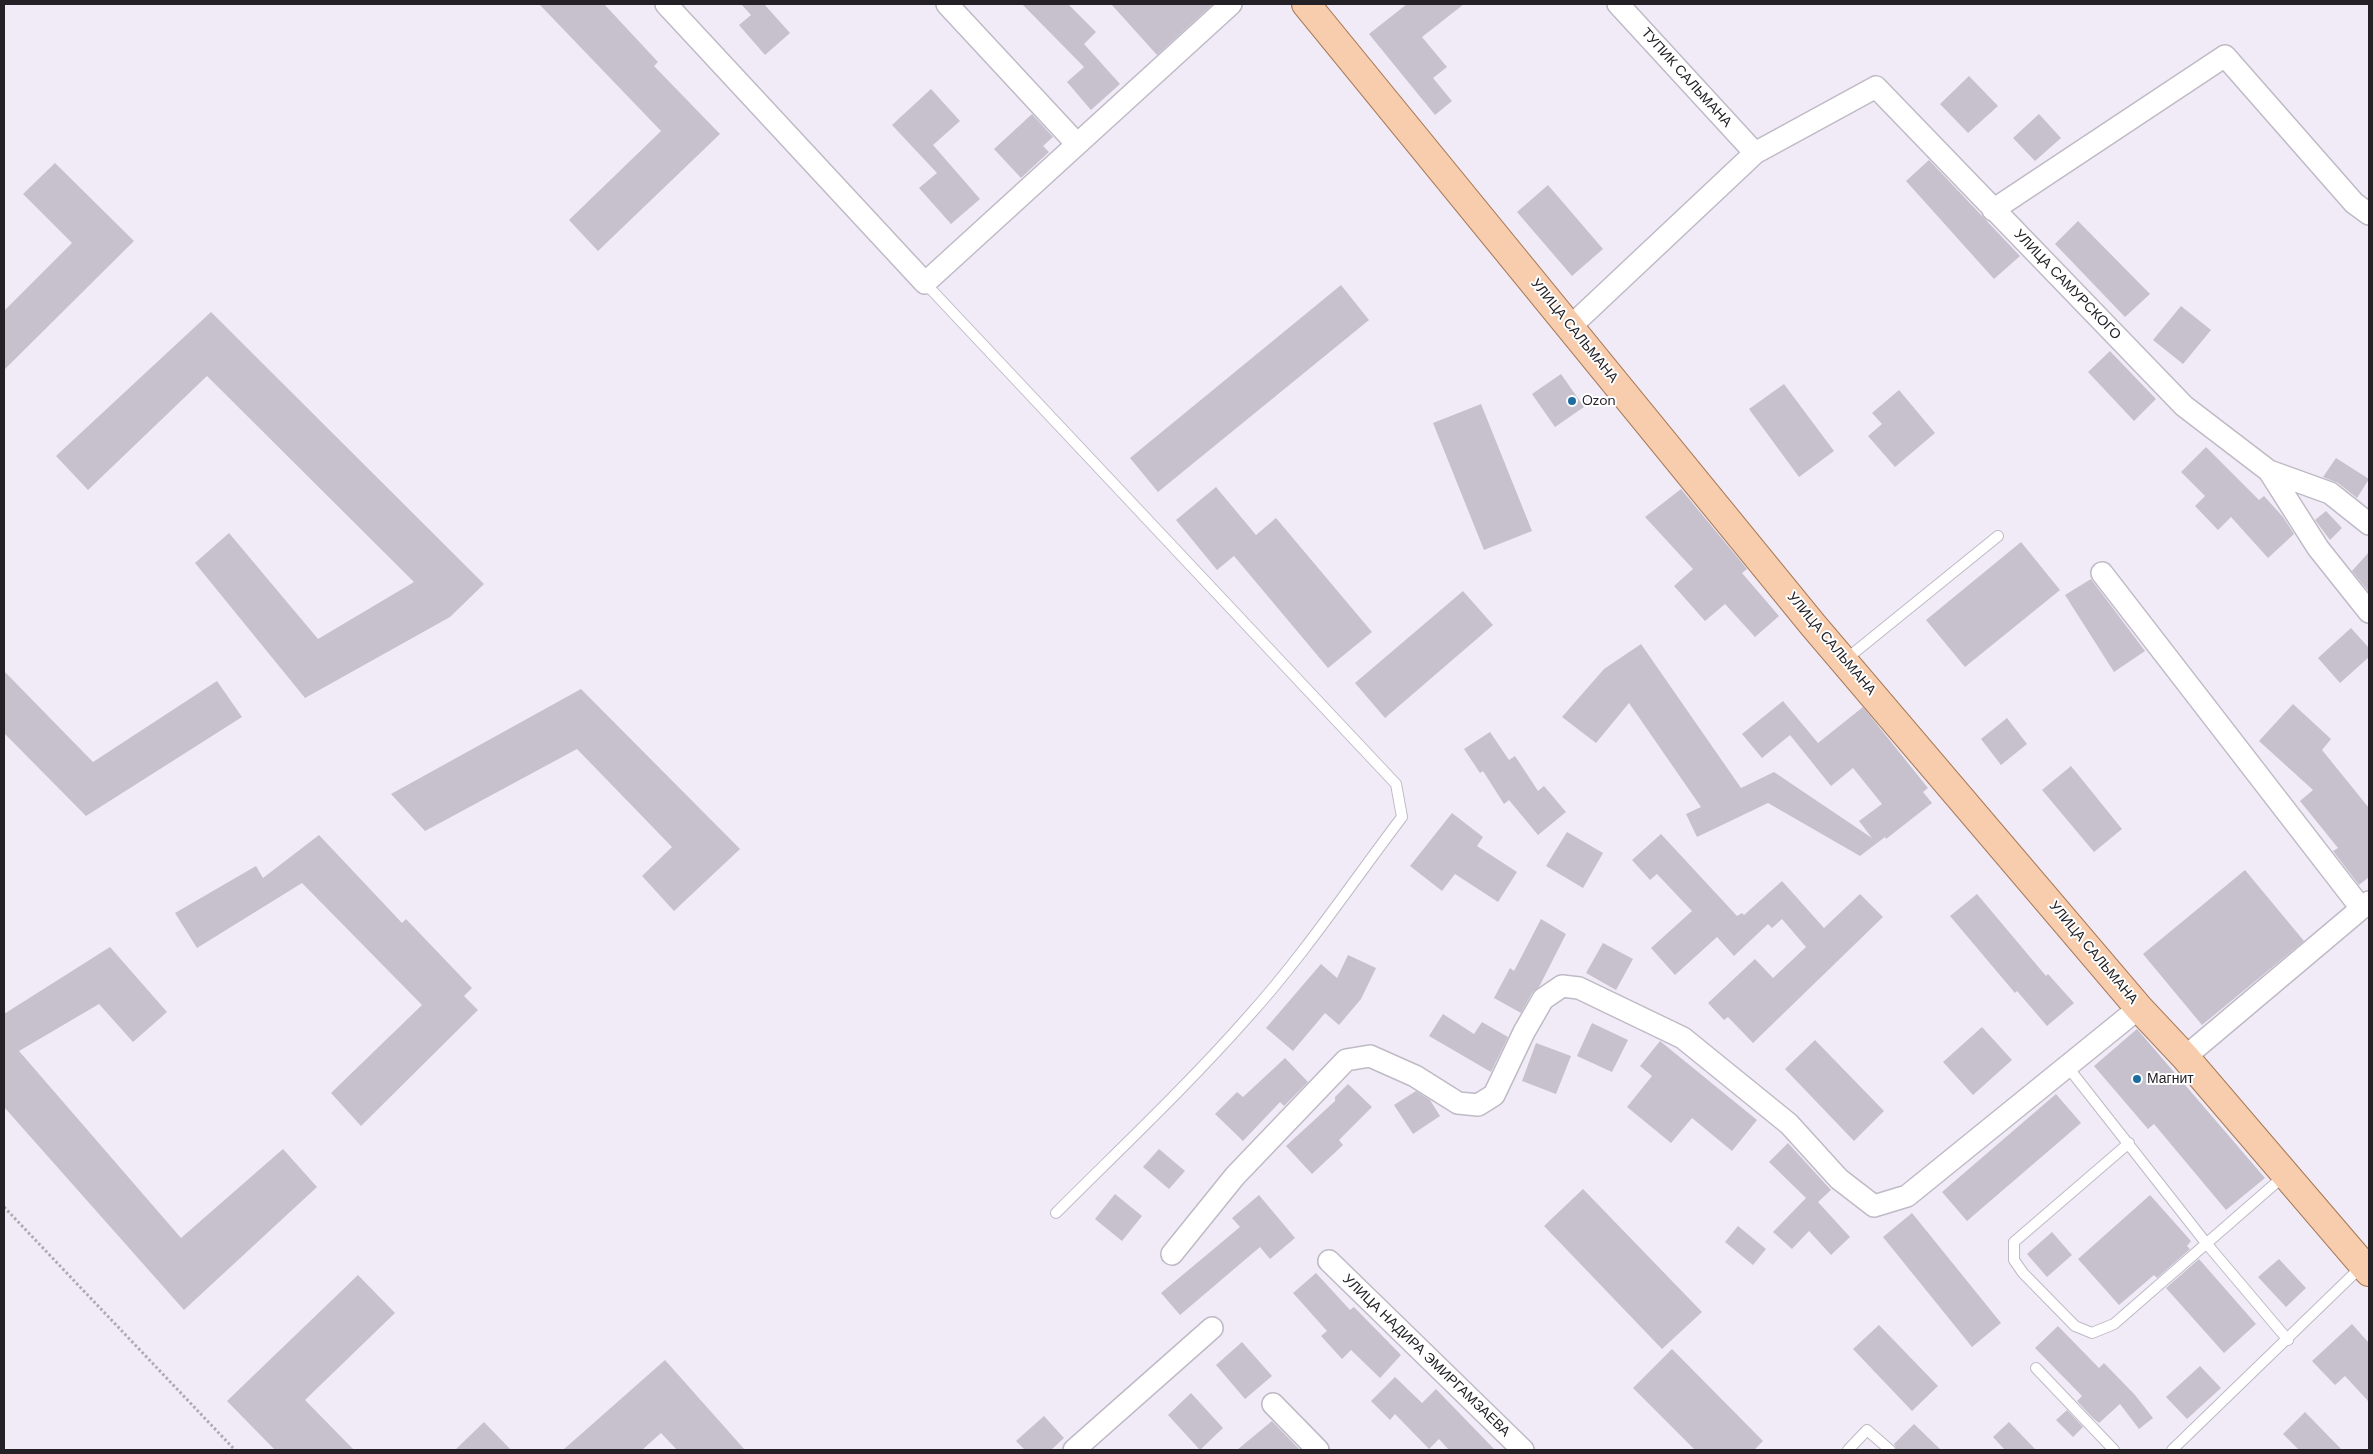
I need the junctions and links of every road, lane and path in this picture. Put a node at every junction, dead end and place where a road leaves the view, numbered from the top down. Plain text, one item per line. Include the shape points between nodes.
1 (666, 4) edge
2 (947, 4) edge
3 (1231, 4) edge
4 (1306, 4) edge
5 (1618, 4) edge
6 (1077, 144) junction
7 (1755, 153) junction
8 (1994, 210) junction
9 (2369, 214) edge
10 (925, 283) junction
11 (1570, 327) junction
12 (2270, 471) junction
13 (2369, 524) edge
14 (1998, 536) dead end
15 (2102, 573) dead end
16 (2369, 612) edge
17 (1844, 660) junction
18 (2365, 905) edge
19 (2139, 1008) junction
20 (2184, 1057) junction
21 (2067, 1066) junction
22 (2129, 1142) junction
23 (2285, 1174) junction
24 (4, 1207) edge
25 (1056, 1213) dead end
26 (2206, 1244) junction
27 (1172, 1254) dead end
28 (1329, 1262) dead end
29 (2366, 1269) edge
30 (1212, 1328) dead end
31 (2288, 1340) junction
32 (2036, 1368) dead end
33 (1273, 1404) dead end
34 (235, 1450) edge
35 (1074, 1450) edge
36 (1318, 1450) edge
37 (1523, 1450) edge
38 (1848, 1450) edge
39 (1890, 1450) edge
40 (2114, 1450) edge
41 (2173, 1450) edge

1 - 10 street
2 - 6 street
3 - 6 street
4 - 11 main road, УЛИЦА САЛЬМАНА
5 - 7 street, ТУПИК САЛЬМАНА
6 - 10 street
7 - 8 street, УЛИЦА САМУРСКОГО via 1876,87
7 - 11 street
8 - 9 street via 2224,56 2354,203
8 - 12 street, УЛИЦА САМУРСКОГО via 2184,406
10 - 25 lane via 1396,784 1402,816 1300,954 1248,1018
11 - 17 main road, УЛИЦА САЛЬМАНА
12 - 13 street, УЛИЦА САМУРСКОГО via 2330,493
12 - 16 street, УЛИЦА САМУРСКОГО via 2318,548
14 - 17 lane
15 - 18 street
17 - 19 main road, УЛИЦА САЛЬМАНА
18 - 20 street
19 - 20 main road, УЛИЦА САЛЬМАНА
19 - 21 street
20 - 23 main road, УЛИЦА САЛЬМАНА
21 - 22 lane
21 - 27 street via 1907,1196 1874,1206 1839,1178 1789,1124 1683,1038 1579,988 1562,986 1543,998 1494,1095 1478,1105 1458,1103 1415,1076 1370,1056 1346,1060 1235,1176
22 - 26 lane
22 - 26 lane via 2014,1242 2014,1260 2023,1274 2075,1326 2092,1333 2114,1324
23 - 26 lane
23 - 29 main road, УЛИЦА САЛЬМАНА
24 - 34 path
26 - 31 lane
28 - 37 street, УЛИЦА НАДИРА ЭМИРГАМЗАЕВА
29 - 31 lane
30 - 35 street
31 - 41 lane
32 - 40 lane
33 - 36 street
38 - 39 lane via 1867,1430

